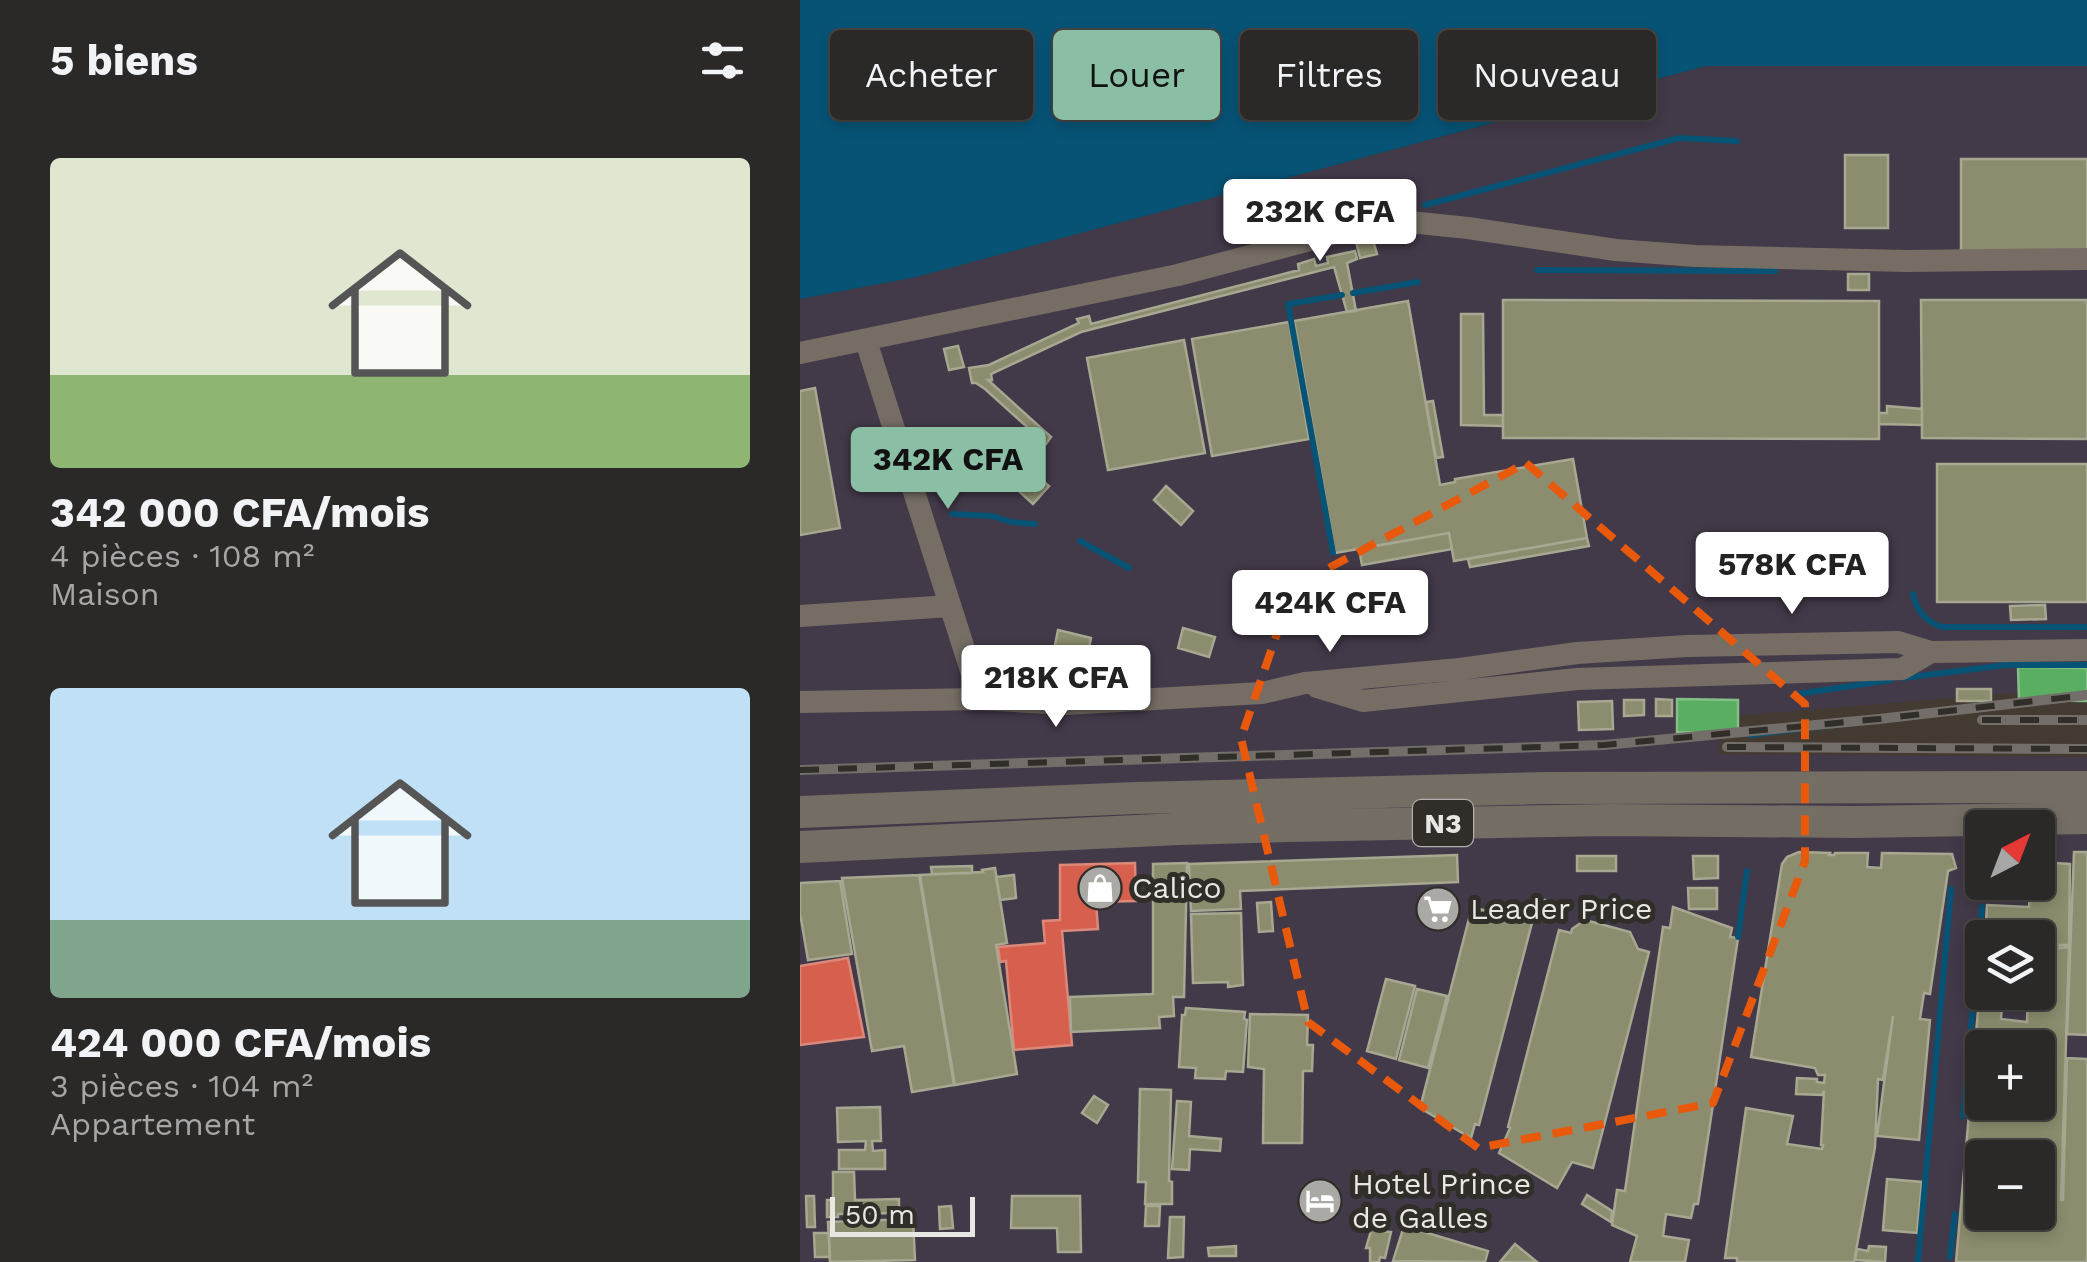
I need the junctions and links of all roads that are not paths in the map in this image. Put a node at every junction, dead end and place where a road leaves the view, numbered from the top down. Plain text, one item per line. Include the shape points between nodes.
1 (2087, 259) edge
2 (866, 341) junction
3 (800, 353) edge
4 (950, 606) junction
5 (800, 616) edge
6 (2087, 650) edge
7 (1931, 652) junction
8 (1461, 680) junction
9 (980, 699) junction
10 (800, 702) edge
11 (2087, 787) edge
12 (800, 812) edge
13 (2087, 818) edge
14 (800, 847) edge

1 - 2 street via 1696,256 1400,221
2 - 3 street
2 - 4 street
4 - 5 street
4 - 9 street
6 - 7 street
7 - 8 street via 1902,669
7 - 8 street via 1898,642 1686,646 1577,653
8 - 9 street via 1361,690 1304,683 1262,694 1064,704
9 - 10 street
11 - 12 highway, N3 via 1549,788
13 - 14 highway, N3 via 1270,827

